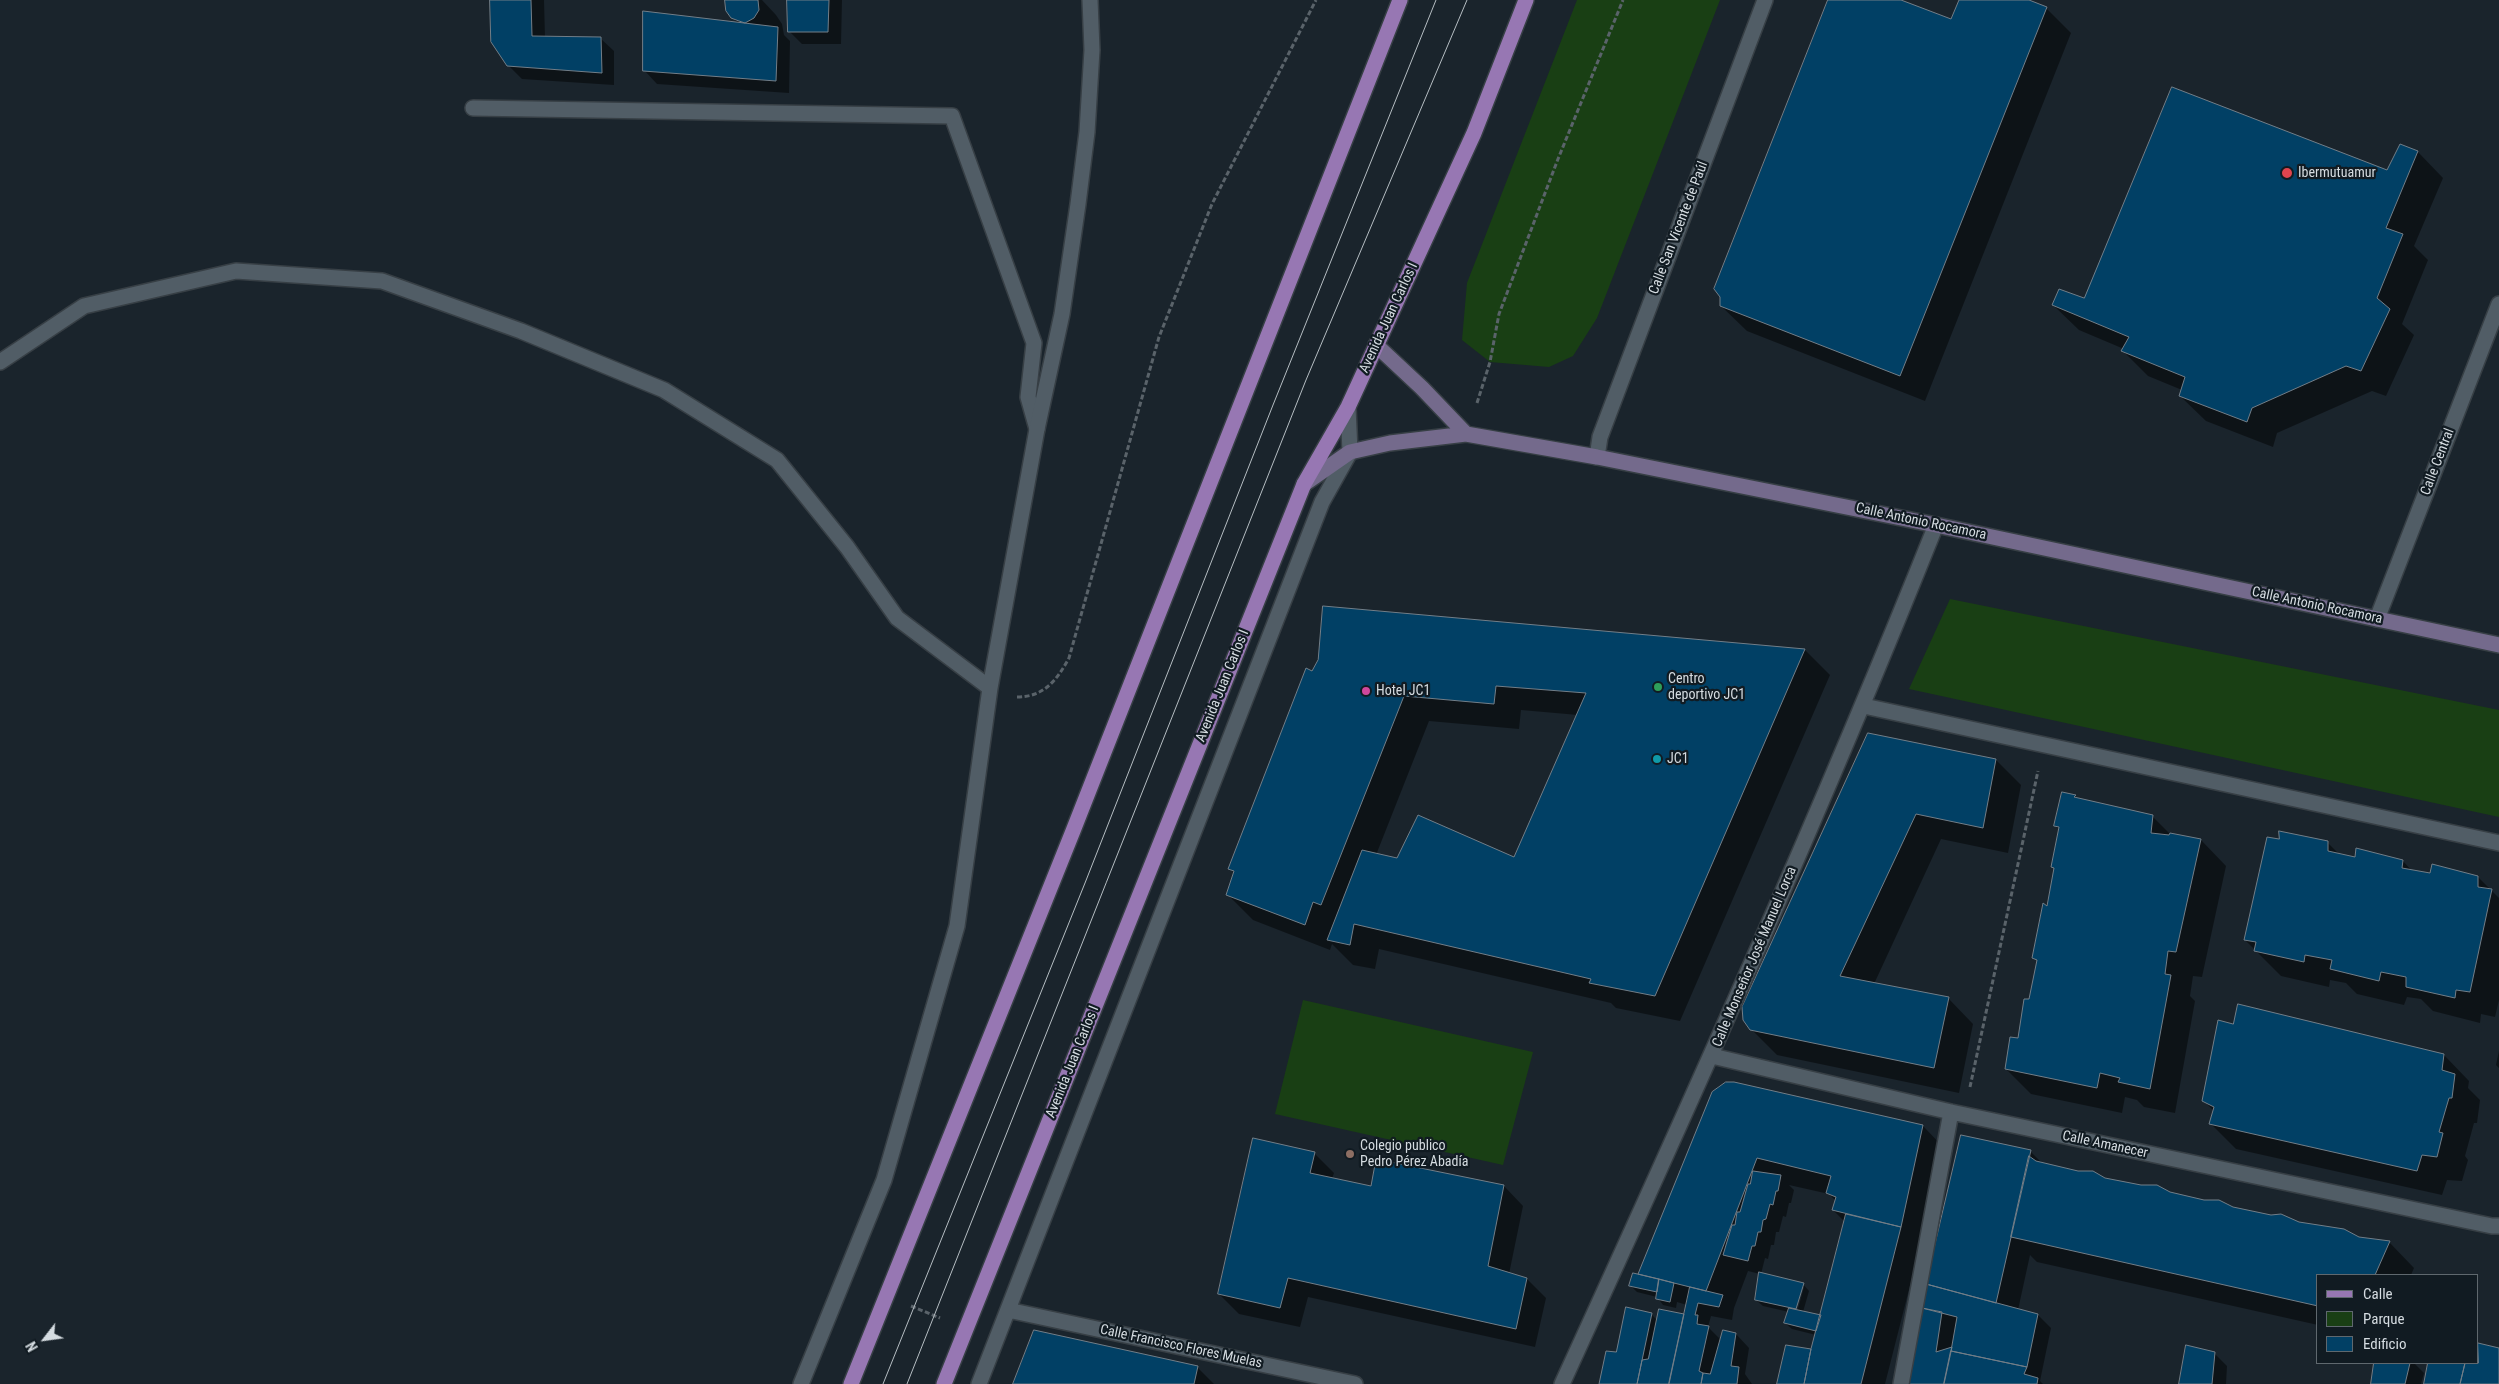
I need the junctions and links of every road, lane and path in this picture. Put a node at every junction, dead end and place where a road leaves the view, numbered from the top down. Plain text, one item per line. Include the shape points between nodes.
1 (1090, 0) edge
2 (1316, 0) edge
3 (1400, 0) edge
4 (1526, 0) edge
5 (1623, 0) edge
6 (1765, 0) edge
7 (473, 108) dead end
8 (2499, 304) edge
9 (1376, 344) junction
10 (0, 362) edge
11 (1348, 407) junction
12 (1037, 429) junction
13 (1466, 434) junction
14 (1350, 452) junction
15 (1597, 457) junction
16 (1304, 484) junction
17 (1936, 525) junction
18 (2377, 619) junction
19 (2499, 644) edge
20 (990, 688) junction
21 (1864, 706) junction
22 (2043, 745) junction
23 (2499, 843) edge
24 (1712, 1056) junction
25 (1958, 1114) junction
26 (2499, 1226) edge
27 (1008, 1310) junction
28 (801, 1384) edge
29 (851, 1384) edge
30 (944, 1384) edge
31 (979, 1384) edge
32 (1355, 1384) edge
33 (1562, 1384) edge
34 (1901, 1384) edge

1 - 12 street via 1092,50 1087,132 1062,314
2 - 20 path via 1212,204 1159,337 1069,658 1059,677 1045,690 1030,697 1016,697
3 - 29 main road
4 - 9 main road, Avenida Juan Carlos I via 1474,132
5 - 13 path via 1499,314 1490,362
6 - 15 street, Calle San Vicente de Paúl via 1600,437
7 - 12 street via 952,116 1034,343 1028,397
8 - 18 street, Calle Central
9 - 11 main road, Avenida Juan Carlos I
9 - 13 street
10 - 20 street via 84,306 236,271 382,281 521,331 664,390 777,460 847,547 897,618
11 - 14 street
11 - 16 main road, Avenida Juan Carlos I
12 - 20 street
13 - 14 street, Calle Antonio Rocamora via 1390,443
13 - 15 street, Calle Antonio Rocamora
14 - 16 street
14 - 27 street via 1322,502
15 - 17 street, Calle Antonio Rocamora
16 - 30 main road, Avenida Juan Carlos I
17 - 18 street, Calle Antonio Rocamora
17 - 21 street, Calle Monseñor José Manuel Lorca
18 - 19 street, Calle Antonio Rocamora
20 - 28 street via 957,926 884,1180
21 - 22 street
21 - 24 street, Calle Monseñor José Manuel Lorca
22 - 23 street
22 - 25 path
24 - 25 street, Calle Amanecer
24 - 33 street, Calle Monseñor José Manuel Lorca
25 - 26 street, Calle Amanecer
25 - 34 street
27 - 31 street
27 - 32 street, Calle Francisco Flores Muelas

